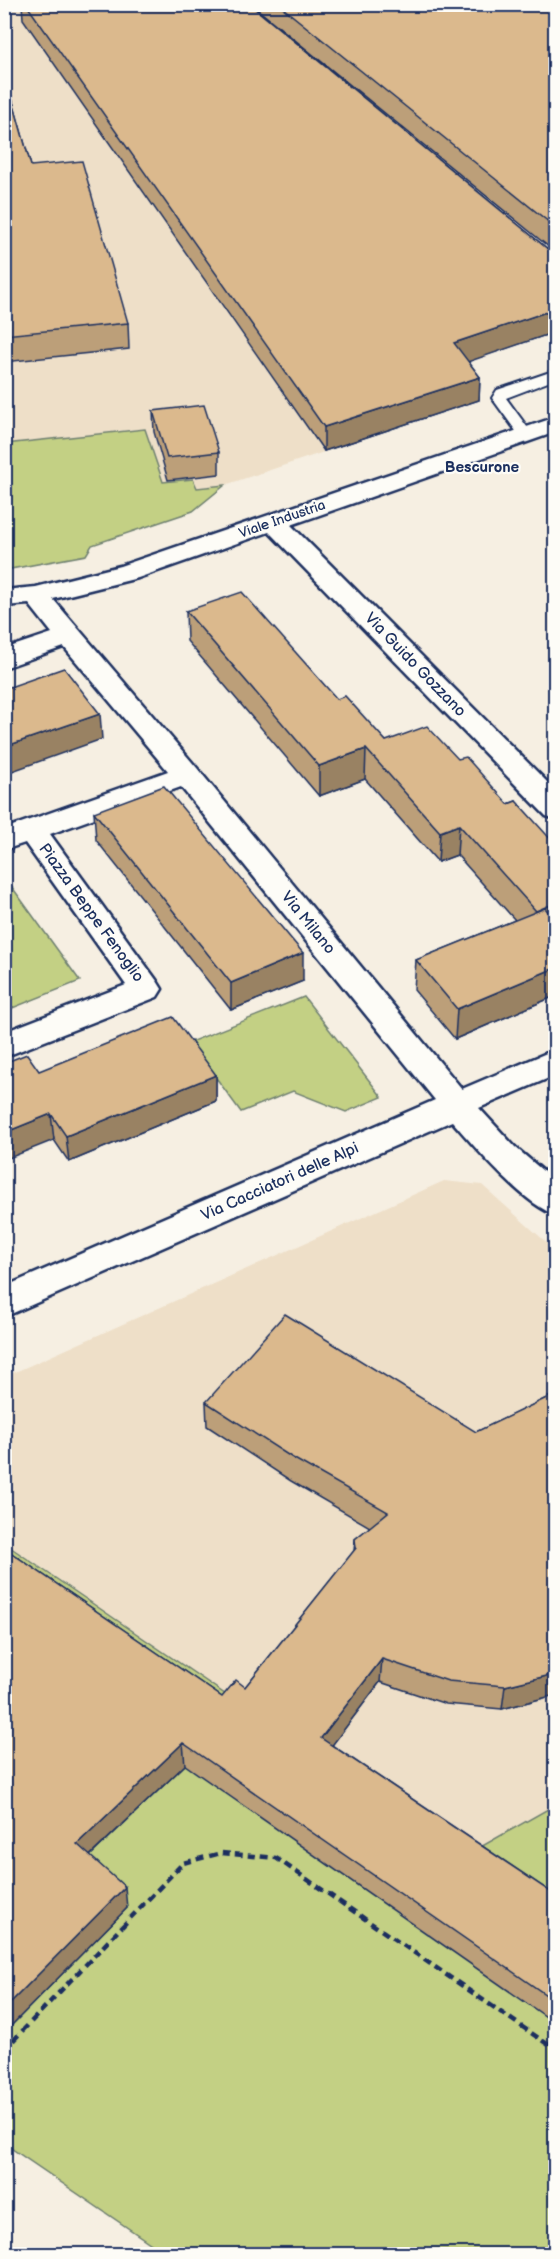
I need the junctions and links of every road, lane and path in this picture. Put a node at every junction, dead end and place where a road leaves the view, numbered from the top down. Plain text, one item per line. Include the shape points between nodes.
1 (555, 374) edge
2 (555, 424) edge
3 (526, 435) junction
4 (274, 522) junction
5 (36, 595) junction
6 (4, 598) edge
7 (69, 636) junction
8 (4, 659) edge
9 (187, 775) junction
10 (555, 809) edge
11 (18, 835) edge
12 (4, 1045) edge
13 (555, 1061) edge
14 (457, 1105) junction
15 (555, 1202) edge
16 (4, 1303) edge
17 (4, 2050) edge
18 (555, 2050) edge

1 - 3 lane via 502,393 499,398
2 - 3 street, Viale Industria
3 - 4 street, Viale Industria
4 - 5 street, Viale Industria via 129,572
4 - 10 street, Via Guido Gozzano
5 - 6 street, Viale Industria
5 - 7 street, Via Milano
7 - 8 street
7 - 9 street, Via Milano
9 - 11 street, Piazza Beppe Fenoglio
9 - 14 street, Via Milano
11 - 12 street, Piazza Beppe Fenoglio via 146,989
13 - 14 street, Via Cacciatori delle Alpi
14 - 15 street, Via Milano via 503,1156
14 - 16 street, Via Cacciatori delle Alpi
17 - 18 path via 183,1863 221,1853 276,1858

